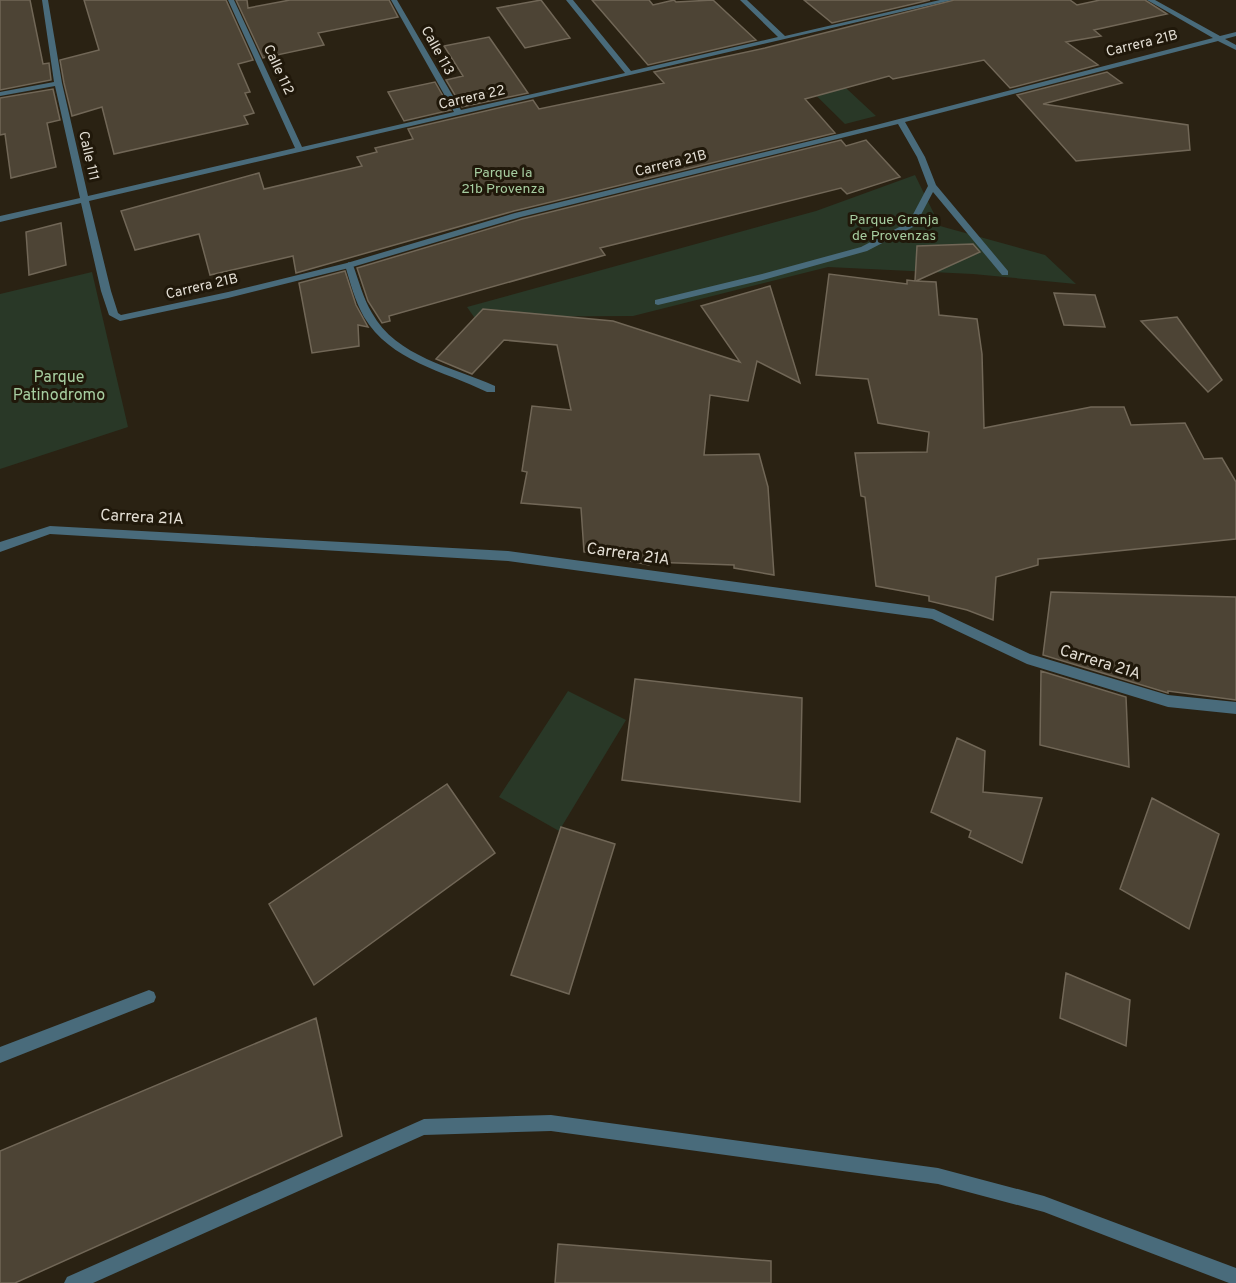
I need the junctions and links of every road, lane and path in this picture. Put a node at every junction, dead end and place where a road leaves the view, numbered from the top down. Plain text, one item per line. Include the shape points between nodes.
1 (45, 0) edge
2 (231, 0) edge
3 (394, 0) edge
4 (569, 0) edge
5 (743, 0) edge
6 (949, 0) edge
7 (1150, 0) edge
8 (1236, 34) edge
9 (782, 37) junction
10 (1218, 39) junction
11 (1236, 48) edge
12 (630, 74) junction
13 (58, 83) junction
14 (0, 94) edge
15 (459, 114) junction
16 (900, 121) junction
17 (300, 150) junction
18 (932, 186) junction
19 (84, 199) junction
20 (0, 219) edge
21 (349, 265) junction
22 (1005, 273) dead end
23 (658, 302) dead end
24 (114, 315) joint
25 (490, 389) dead end
26 (0, 547) edge
27 (1236, 708) edge
28 (149, 997) dead end
29 (0, 1055) edge
30 (1236, 1277) edge
31 (76, 1282) edge

1 - 13 street, Calle 111
2 - 17 street, Calle 112
3 - 15 street, Calle 113
4 - 12 street
5 - 9 street
6 - 9 street, Carrera 22
7 - 10 street
8 - 10 street, Carrera 21B
9 - 12 street, Carrera 22
10 - 11 street
10 - 16 street, Carrera 21B
12 - 15 street, Carrera 22
13 - 14 street
13 - 19 street, Calle 111
15 - 17 street, Carrera 22
16 - 18 street via 921,156
16 - 21 street, Carrera 21B via 518,215
17 - 19 street, Carrera 22
18 - 22 street
18 - 23 street via 912,224 864,249
19 - 20 street, Carrera 22
19 - 24 street, Calle 111
21 - 24 street, Carrera 21B via 129,318
21 - 25 street via 369,318 390,342 440,369
26 - 27 street, Carrera 21A via 50,530 508,556 934,614 1027,659 1168,701
28 - 29 street
30 - 31 street via 1044,1204 938,1176 551,1123 424,1127

